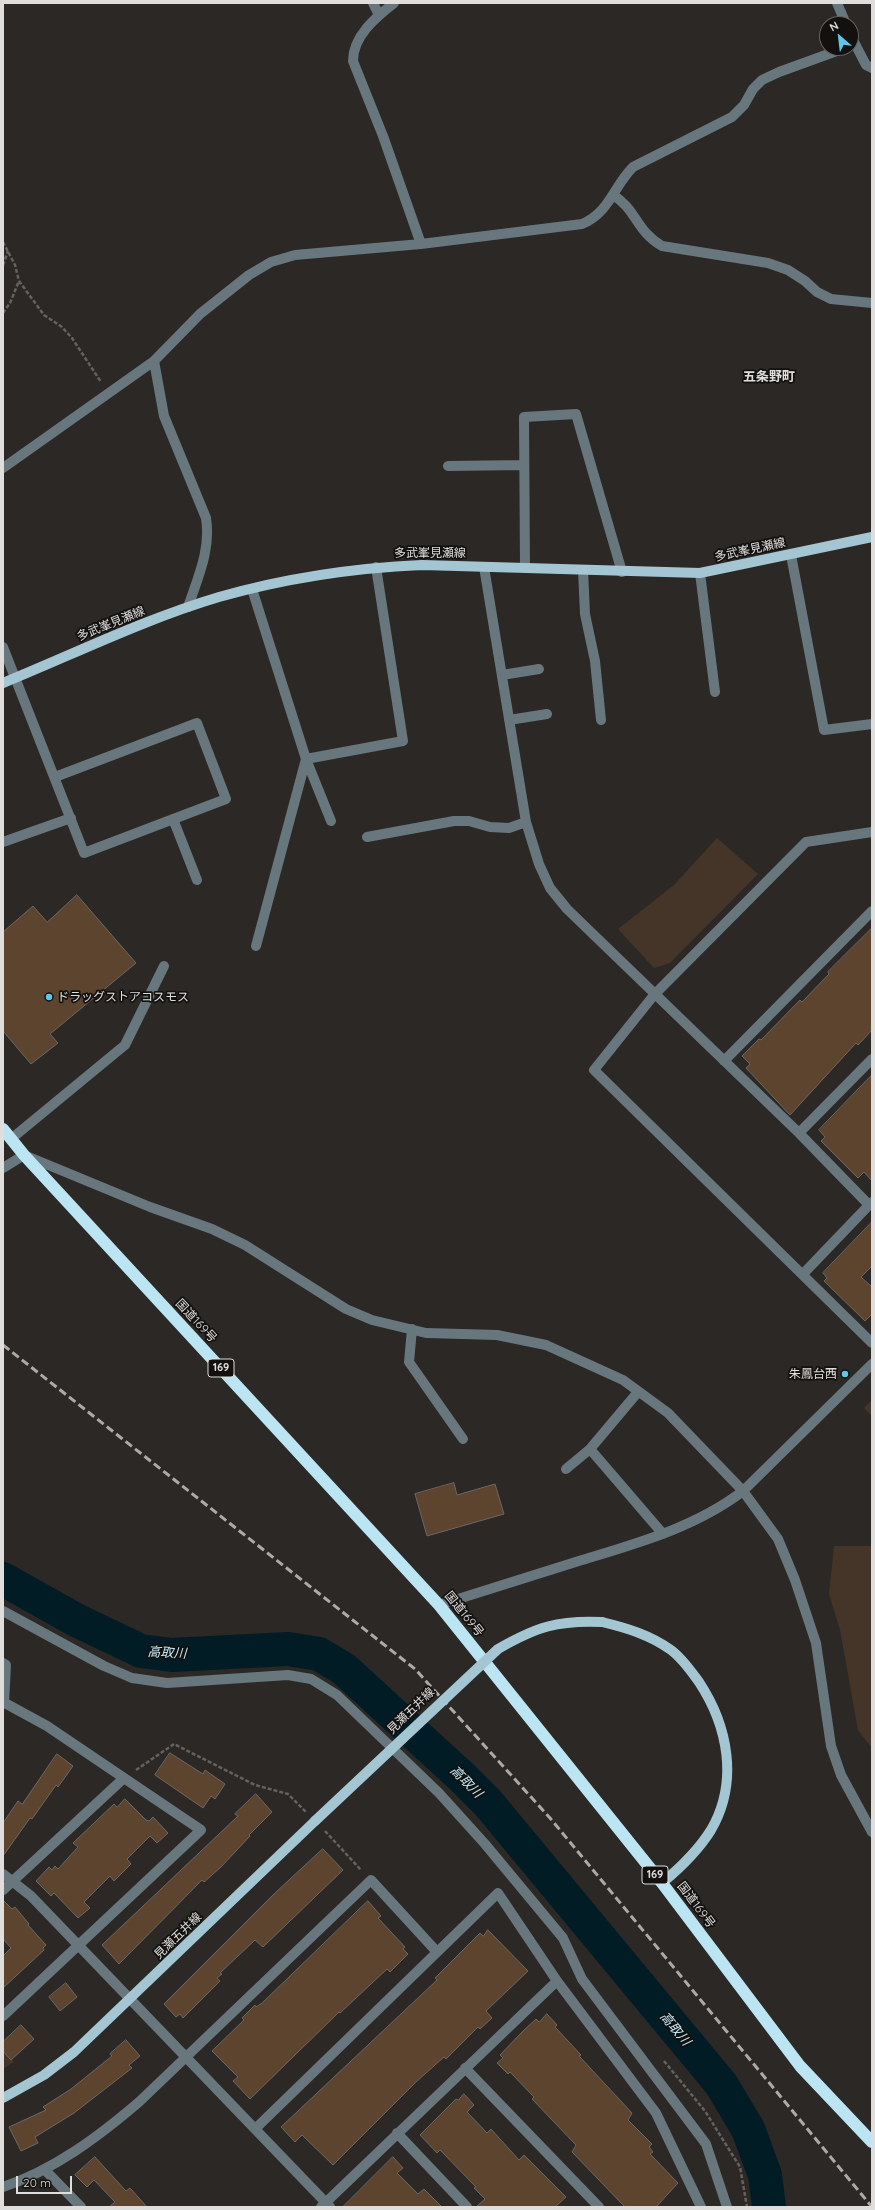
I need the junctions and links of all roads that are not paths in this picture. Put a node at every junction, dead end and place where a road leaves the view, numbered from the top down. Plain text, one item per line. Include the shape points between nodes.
1 (373, 3) edge
2 (394, 3) edge
3 (837, 3) edge
4 (379, 15) junction
5 (843, 16) edge
6 (859, 55) edge
7 (820, 56) edge
8 (872, 68) edge
9 (613, 195) junction
10 (421, 244) junction
11 (872, 303) edge
12 (154, 361) junction
13 (524, 465) junction
14 (448, 466) dead end
15 (3, 468) edge
16 (872, 537) edge
17 (791, 555) junction
18 (376, 567) junction
19 (484, 567) junction
20 (525, 568) junction
21 (583, 570) junction
22 (622, 572) junction
23 (700, 573) junction
24 (252, 588) junction
25 (188, 607) junction
26 (3, 647) edge
27 (539, 669) dead end
28 (502, 675) junction
29 (16, 678) junction
30 (3, 683) edge
31 (715, 692) dead end
32 (547, 714) dead end
33 (509, 720) junction
34 (601, 720) dead end
35 (872, 724) edge
36 (306, 759) junction
37 (54, 777) junction
38 (71, 818) junction
39 (173, 819) junction
40 (331, 821) dead end
41 (526, 822) junction
42 (872, 832) edge
43 (367, 837) dead end
44 (3, 842) edge
45 (197, 880) dead end
46 (872, 911) edge
47 (256, 946) dead end
48 (164, 966) dead end
49 (654, 995) junction
50 (872, 1059) edge
51 (724, 1061) junction
52 (799, 1133) junction
53 (7, 1134) edge
54 (24, 1155) junction
55 (3, 1168) edge
56 (870, 1203) edge
57 (803, 1274) junction
58 (412, 1329) junction
59 (872, 1343) edge
60 (872, 1364) edge
61 (638, 1392) junction
62 (464, 1439) dead end
63 (590, 1449) junction
64 (566, 1469) dead end
65 (743, 1490) junction
66 (663, 1534) junction
67 (440, 1605) junction
68 (3, 1611) edge
69 (3, 1663) edge
70 (3, 1703) edge
71 (124, 1778) junction
72 (872, 1832) edge
73 (3, 1874) edge
74 (12, 1881) junction
75 (662, 1883) junction
76 (3, 1890) edge
77 (78, 1945) junction
78 (437, 1952) junction
79 (557, 1981) junction
80 (130, 1999) junction
81 (3, 2016) edge
82 (185, 2056) junction
83 (465, 2068) junction
84 (3, 2098) edge
85 (255, 2129) junction
86 (397, 2133) junction
87 (872, 2142) edge
88 (45, 2170) junction
89 (3, 2188) edge
90 (326, 2206) edge
91 (81, 2207) edge
92 (467, 2207) edge
93 (599, 2207) edge
94 (701, 2207) edge
95 (727, 2207) edge

1 - 4 street
2 - 4 street
3 - 5 street
4 - 10 street via 359,38 353,49 353,61
6 - 8 street via 866,65
7 - 9 street via 762,80 732,117 633,167 624,176
9 - 10 street via 594,219 582,224
9 - 11 street via 629,208 640,229 662,246 768,263 788,270 817,292 831,299
10 - 12 street via 295,255 271,262 249,275 200,314
12 - 15 street
12 - 25 street via 169,430 206,518 209,536
13 - 14 street
13 - 20 street
13 - 22 street via 524,417 576,414
16 - 17 main road, 多武峯見瀬線
17 - 23 main road, 多武峯見瀬線
17 - 35 street via 824,730
18 - 19 main road, 多武峯見瀬線
18 - 24 main road, 多武峯見瀬線 via 327,573
18 - 36 street via 403,741
19 - 20 main road, 多武峯見瀬線
19 - 28 street
20 - 21 main road, 多武峯見瀬線
21 - 22 main road, 多武峯見瀬線
21 - 34 street via 585,614 596,661
22 - 23 main road, 多武峯見瀬線
23 - 31 street
24 - 25 main road, 多武峯見瀬線
24 - 36 street
25 - 29 main road, 多武峯見瀬線
26 - 29 street
27 - 28 street
28 - 33 street
29 - 30 main road, 多武峯見瀬線
29 - 37 street
32 - 33 street
33 - 41 street
36 - 40 street
36 - 47 street
37 - 38 street
37 - 39 street via 197,724 226,799
38 - 39 street via 84,853
38 - 44 street
39 - 45 street
41 - 43 street via 509,828 454,821
41 - 49 street via 539,864 550,888 567,909
42 - 49 street via 806,842
46 - 51 street
48 - 53 street via 124,1045
49 - 51 street
49 - 57 street via 594,1070
50 - 52 street
51 - 52 street
52 - 56 street
53 - 54 highway, 国道169号 / 169
54 - 55 street
54 - 58 street via 150,1207 212,1229 245,1245 346,1309 372,1320
54 - 67 highway, 国道169号 / 169
56 - 57 street
57 - 59 street
58 - 61 street via 426,1333 496,1335 546,1345 623,1380
58 - 62 street via 410,1362
60 - 65 street
61 - 63 street
61 - 65 street via 668,1413
63 - 64 street
63 - 66 street
65 - 66 street via 726,1504
65 - 72 street via 778,1539 795,1580 816,1643 832,1746 841,1775
66 - 67 street
67 - 75 highway, 国道169号 / 169
68 - 95 street via 104,1666 132,1678 167,1683 288,1675 311,1679 337,1695 439,1793 563,1938 582,1979 706,2144
69 - 70 street via 6,1665
70 - 71 street via 46,1726
71 - 74 street
71 - 77 street via 201,1830
73 - 74 street
74 - 76 street
74 - 77 street via 31,1896
75 - 80 main road, 見瀬五井線, bridge via 680,1868 711,1830 726,1790 726,1744 718,1716 690,1669 672,1651 649,1636 602,1622 576,1620 548,1625 522,1634 498,1649
75 - 87 highway, 国道169号 / 169 via 800,2066
77 - 80 street
77 - 81 street
78 - 79 street via 498,1893
78 - 82 street via 371,1880
78 - 85 street
79 - 83 street
79 - 94 street via 656,2113
80 - 82 street
80 - 84 main road, 見瀬五井線 via 74,2052 44,2075
82 - 85 street
82 - 88 street via 107,2129
83 - 86 street
83 - 93 street
85 - 90 street
86 - 90 street
86 - 92 street
88 - 89 street
88 - 91 street

